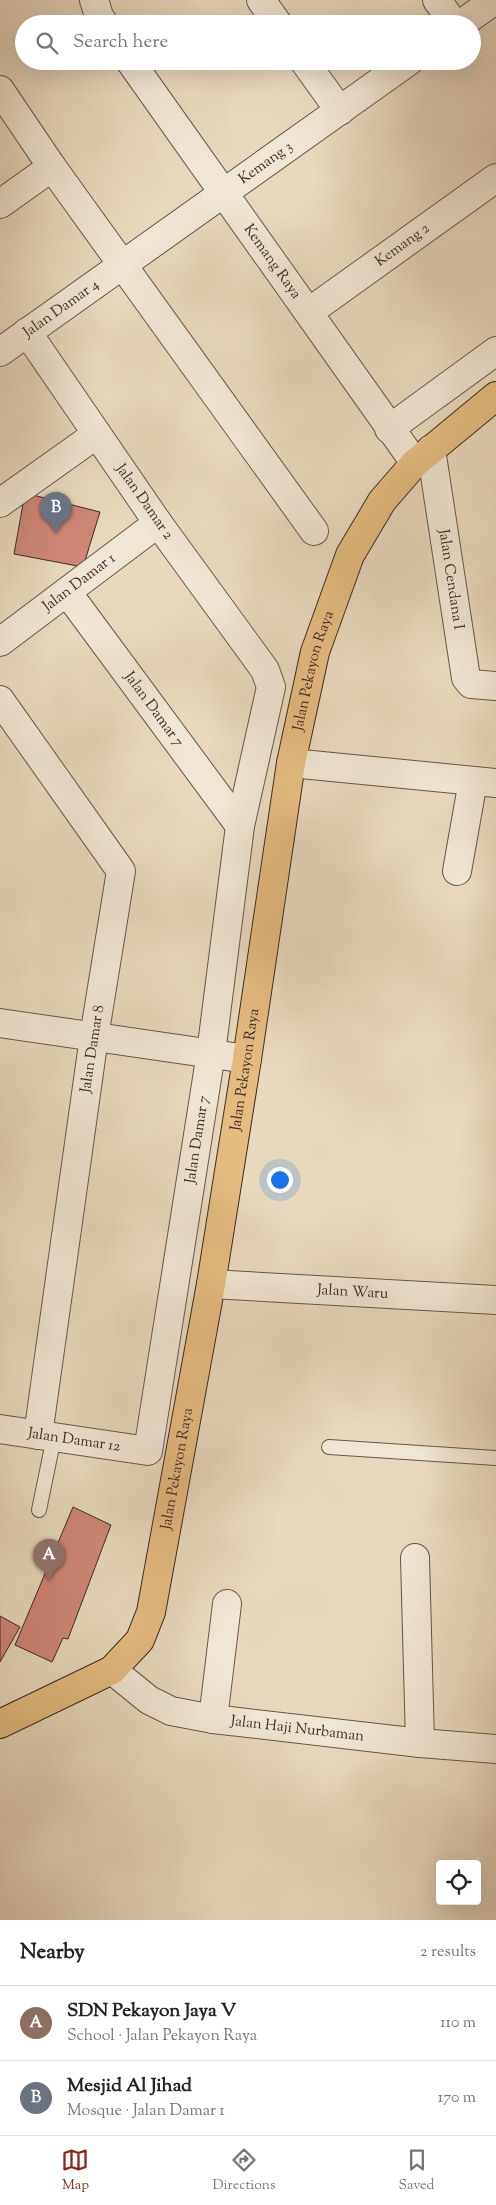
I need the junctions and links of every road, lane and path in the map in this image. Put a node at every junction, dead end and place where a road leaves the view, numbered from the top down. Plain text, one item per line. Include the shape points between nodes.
1 (94, 0) edge
2 (261, 0) edge
3 (437, 0) edge
4 (495, 0) edge
5 (99, 15) edge
6 (272, 15) edge
7 (448, 15) edge
8 (474, 15) edge
9 (136, 70) edge
10 (310, 70) edge
11 (396, 70) edge
12 (0, 90) edge
13 (340, 111) junction
14 (52, 167) junction
15 (496, 178) edge
16 (222, 194) junction
17 (0, 204) edge
18 (123, 264) junction
19 (309, 312) junction
20 (27, 332) junction
21 (496, 351) edge
22 (0, 352) edge
23 (496, 396) edge
24 (390, 429) junction
25 (96, 434) junction
26 (423, 456) junction
27 (0, 503) edge
28 (158, 523) junction
29 (314, 531) dead end
30 (68, 592) junction
31 (0, 642) edge
32 (265, 670) joint
33 (496, 686) edge
34 (0, 700) edge
35 (290, 763) junction
36 (484, 782) edge
37 (240, 826) junction
38 (458, 871) dead end
39 (0, 1023) edge
40 (94, 1036) junction
41 (211, 1054) junction
42 (247, 1059) junction
43 (211, 1284) junction
44 (496, 1300) edge
45 (0, 1429) edge
46 (46, 1436) junction
47 (330, 1447) dead end
48 (148, 1451) joint
49 (496, 1458) edge
50 (39, 1510) dead end
51 (414, 1558) dead end
52 (227, 1604) dead end
53 (112, 1670) junction
54 (213, 1719) junction
55 (0, 1724) edge
56 (420, 1743) junction
57 (496, 1749) edge

1 - 5 street
2 - 6 street
3 - 7 street
4 - 8 street
9 - 16 street, Kemang Raya
10 - 13 street
11 - 13 street, Kemang 3
12 - 14 street
13 - 16 street, Kemang 3
14 - 17 street
14 - 18 street
15 - 19 street, Kemang 2
16 - 18 street, Kemang 3
16 - 19 street, Kemang Raya
18 - 20 street, Jalan Damar 4
18 - 29 street
19 - 24 street, Kemang Raya
20 - 22 street, Jalan Damar 4
20 - 25 street, Jalan Damar 2
21 - 24 street
23 - 26 main road, Jalan Pekayon Raya
24 - 26 street, Kemang Raya
25 - 27 street
25 - 28 street, Jalan Damar 2
26 - 33 street, Jalan Cendana I via 466,678 471,684
26 - 35 main road, Jalan Pekayon Raya via 382,501 350,555 315,652
28 - 30 street, Jalan Damar 1
28 - 32 street, Jalan Damar 2
30 - 31 street, Jalan Damar 1
30 - 37 street, Jalan Damar 7
32 - 37 street, Jalan Damar 7 via 271,688
34 - 40 street, Jalan Damar 8 via 121,871
35 - 36 street
35 - 42 main road, Jalan Pekayon Raya
36 - 38 street
37 - 41 street, Jalan Damar 7
39 - 40 street
40 - 41 street
40 - 46 street, Jalan Damar 8
41 - 42 street
41 - 48 street, Jalan Damar 7
42 - 43 main road, Jalan Pekayon Raya
43 - 44 street, Jalan Waru
43 - 53 main road, Jalan Pekayon Raya via 151,1612 140,1640
45 - 46 street, Jalan Damar 12
46 - 48 street, Jalan Damar 12
46 - 50 lane
47 - 49 lane
51 - 56 street
52 - 54 street
53 - 54 street, Jalan Haji Nurbaman via 149,1700 172,1711
53 - 55 main road, Jalan Pekayon Raya
54 - 56 street, Jalan Haji Nurbaman
56 - 57 street, Jalan Haji Nurbaman

